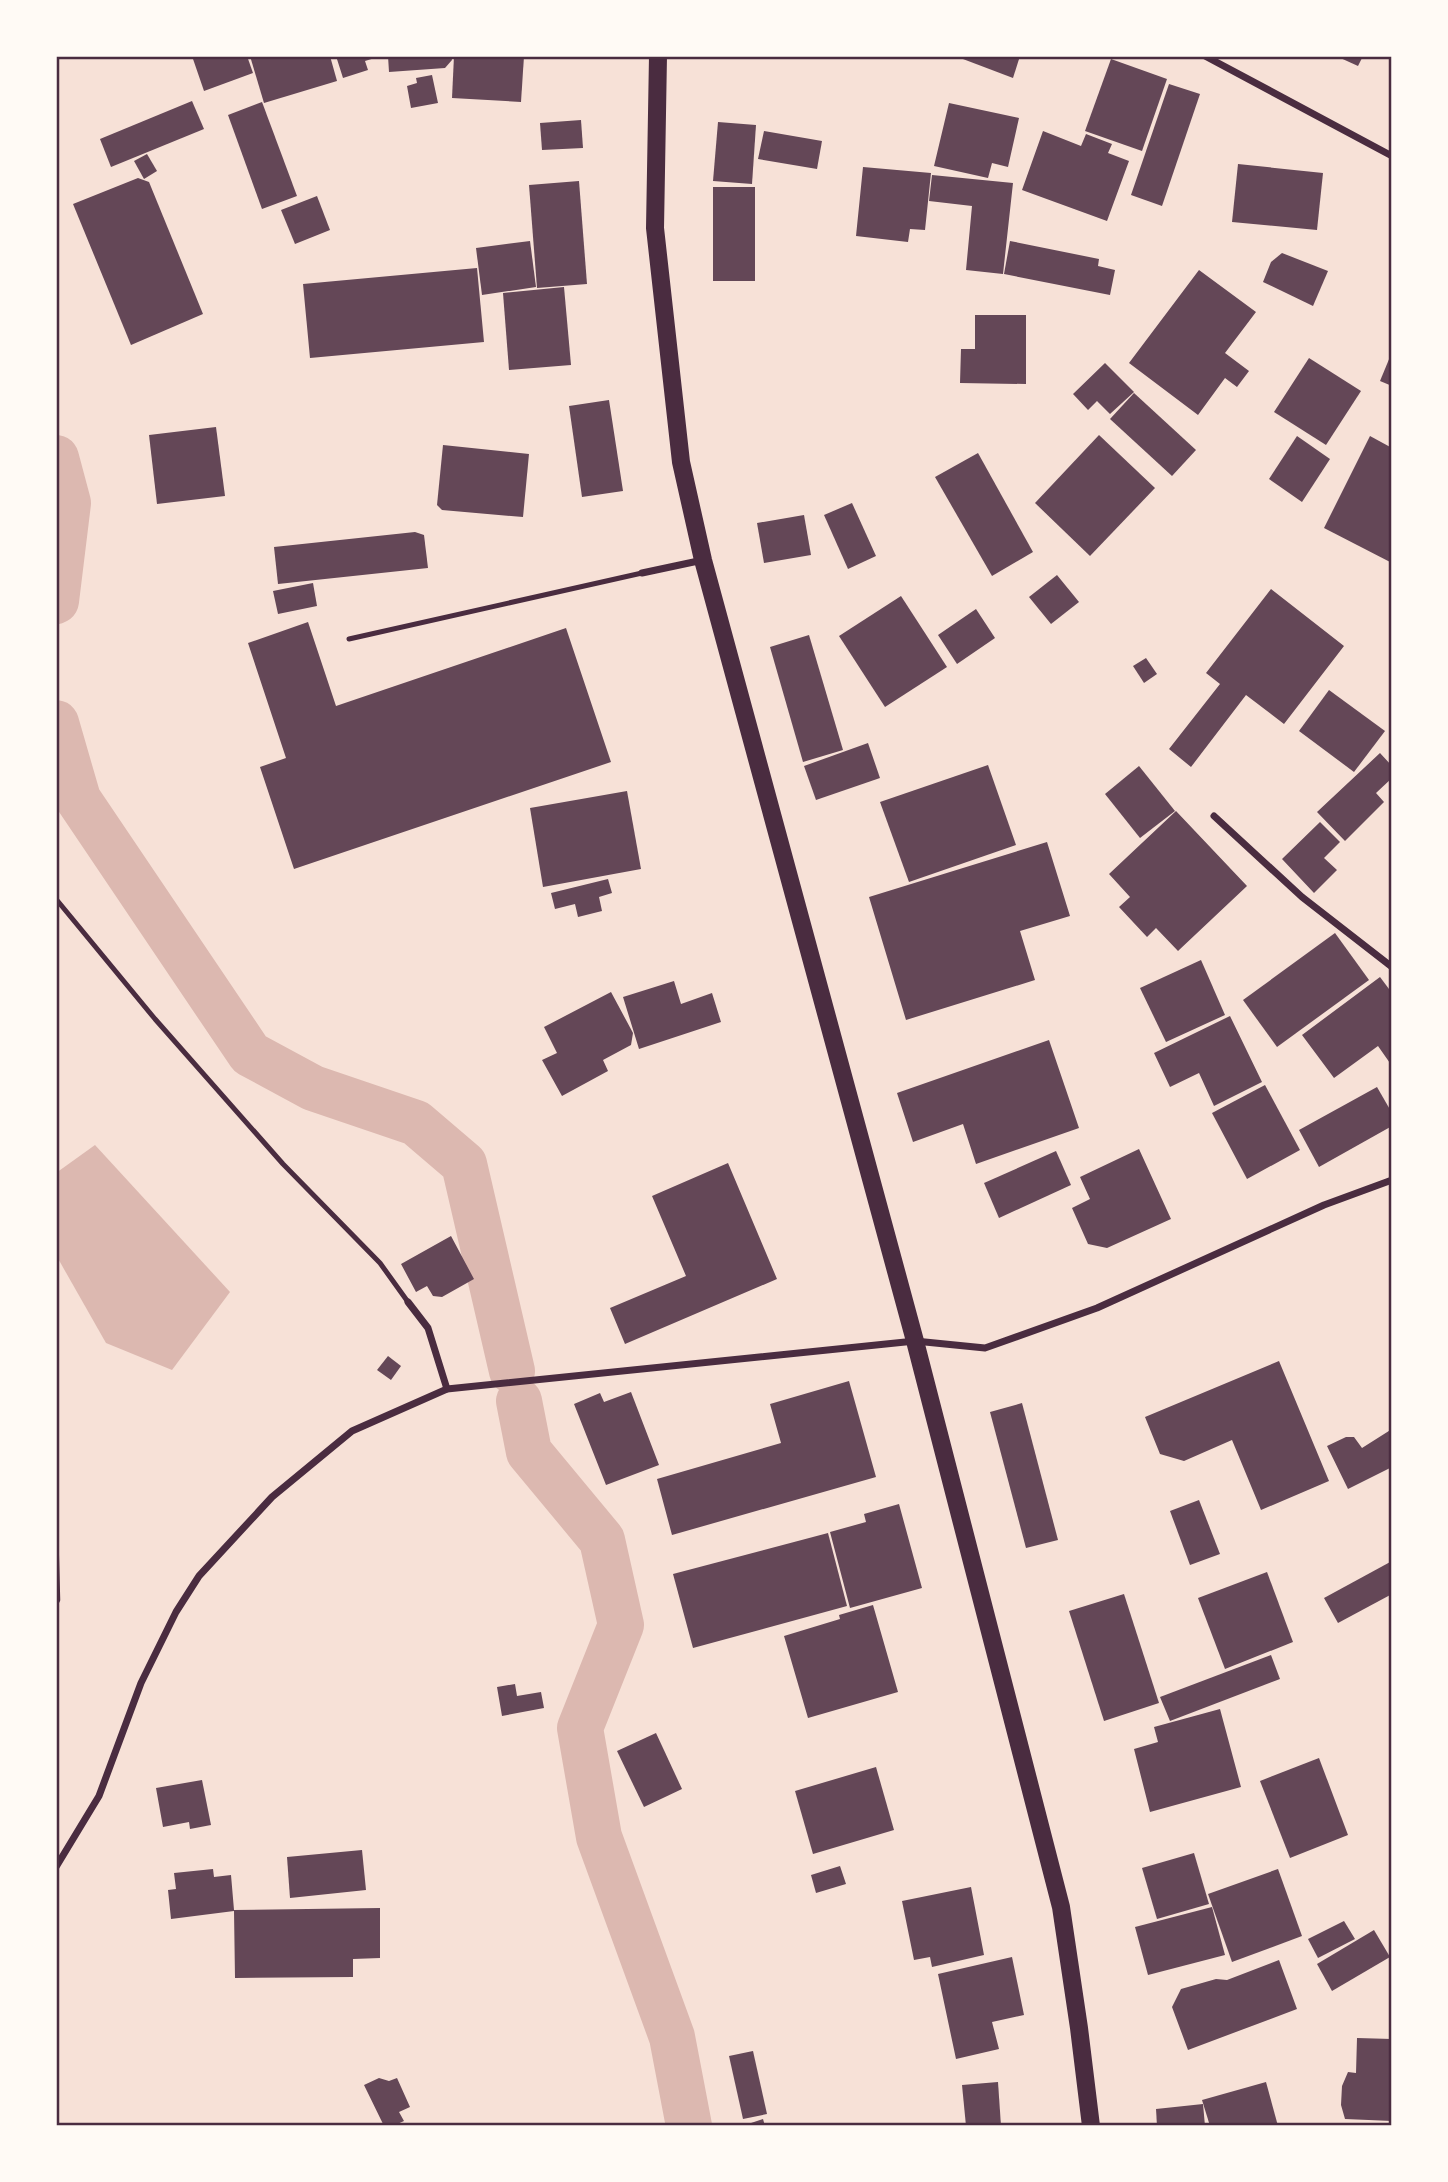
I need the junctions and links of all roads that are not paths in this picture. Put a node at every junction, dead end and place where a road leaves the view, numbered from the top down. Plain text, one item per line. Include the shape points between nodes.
1 (659, 56) edge
2 (1205, 56) edge
3 (1392, 156) edge
4 (703, 560) junction
5 (642, 573) joint
6 (349, 639) dead end
7 (1214, 816) dead end
8 (56, 899) edge
9 (1392, 967) edge
10 (1392, 1180) edge
11 (408, 1302) joint
12 (915, 1341) junction
13 (447, 1389) junction
14 (56, 1867) edge
15 (1091, 2126) edge

1 - 4 main road via 655,228 681,462
2 - 3 street
4 - 5 street
4 - 12 main road
5 - 6 lane
7 - 9 street via 1302,897
8 - 11 lane via 283,1164 380,1263
10 - 12 street via 1324,1205 1097,1308 985,1348
11 - 13 street via 428,1328
12 - 13 street
12 - 15 main road via 1061,1907
13 - 14 street via 352,1431 272,1497 199,1576 141,1683 99,1796

